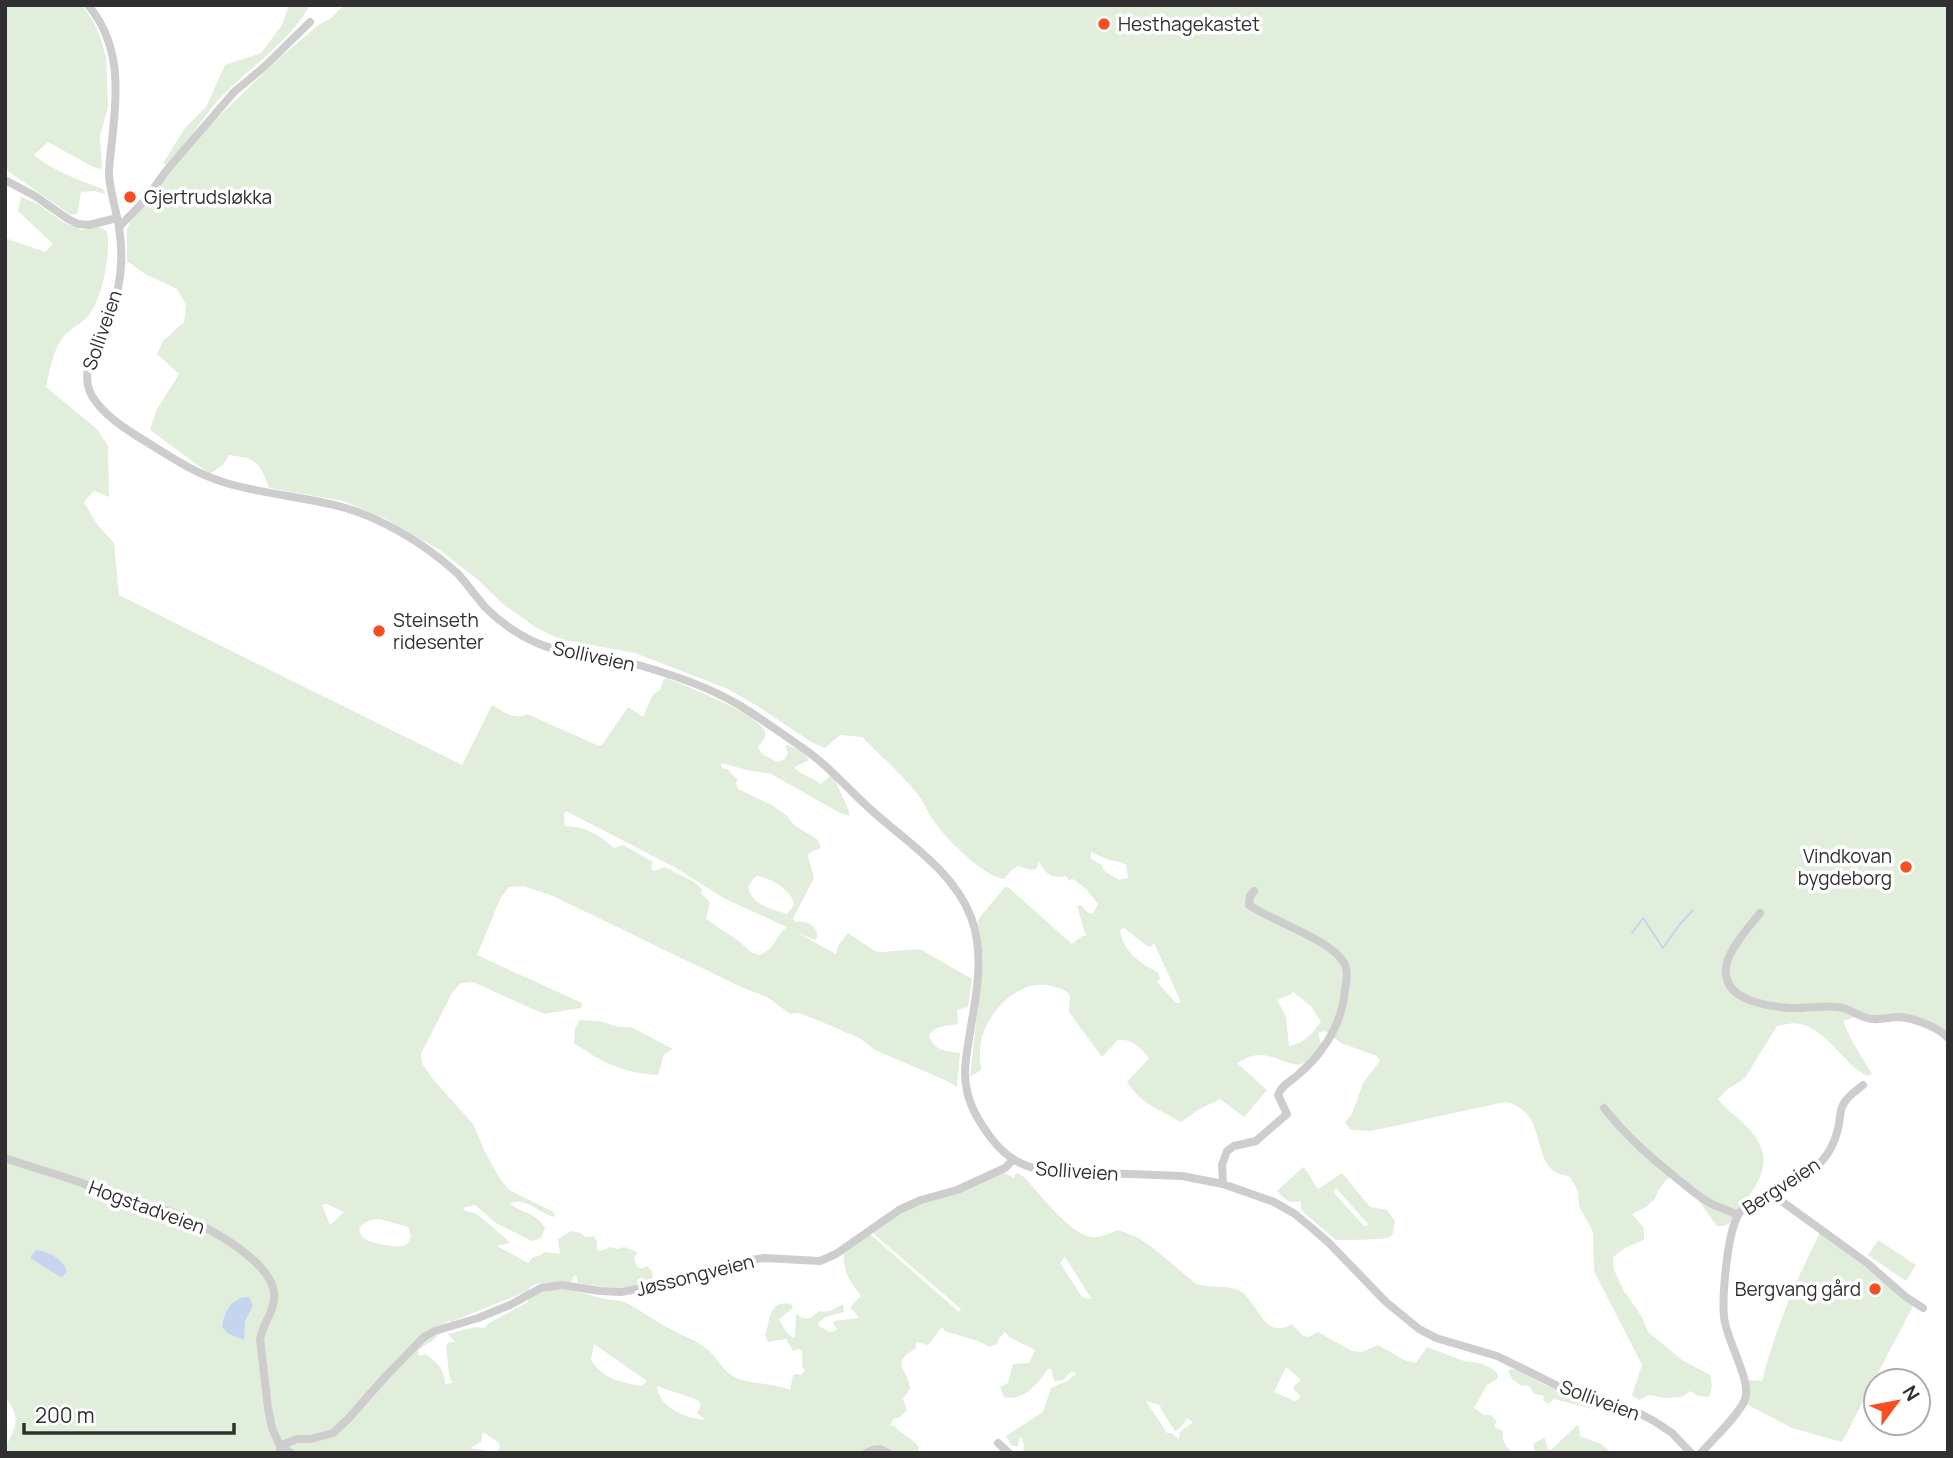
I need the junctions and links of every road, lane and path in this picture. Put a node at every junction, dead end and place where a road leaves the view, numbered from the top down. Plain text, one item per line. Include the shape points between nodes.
1 (88, 5) edge
2 (310, 22) dead end
3 (5, 180) edge
4 (118, 222) junction
5 (1254, 891) dead end
6 (1760, 913) dead end
7 (1948, 1038) edge
8 (1863, 1085) dead end
9 (1604, 1108) dead end
10 (5, 1158) edge
11 (1013, 1160) junction
12 (1223, 1184) junction
13 (1770, 1195) junction
14 (1737, 1215) junction
15 (1923, 1308) dead end
16 (998, 1443) dead end
17 (280, 1450) edge
18 (291, 1453) edge
19 (866, 1453) edge
20 (888, 1453) edge
21 (1009, 1453) edge
22 (1691, 1453) edge
23 (1701, 1453) edge

1 - 4 street, Solliveien via 106,32 115,73 109,170
2 - 4 street via 234,92 146,199
3 - 4 street via 78,224
4 - 11 street, Solliveien via 118,288 86,378 97,403 122,426 188,468 218,480 378,520 436,557 497,617 538,644 629,662 718,693 822,761 943,874 968,909 979,946 964,1068 967,1092 983,1126
5 - 12 street via 1250,905 1255,909 1340,957 1346,982 1343,1007 1322,1049 1280,1088 1278,1095 1287,1114 1256,1141 1227,1151
6 - 7 street via 1730,954 1726,967 1733,992 1776,1006 1839,1007 1873,1020 1901,1017
8 - 13 street, Bergveien via 1844,1102 1826,1157
9 - 14 street, Bergveien via 1643,1152 1699,1196
10 - 17 street, Hogstadveien via 130,1205 186,1217 233,1244 258,1265 275,1295 260,1339 272,1429
11 - 12 street, Solliveien via 1050,1171 1182,1176
11 - 17 street, Jøssongveien via 957,1190 899,1210 820,1261 764,1258 621,1292 562,1285 541,1288 424,1337 332,1433 297,1439
12 - 22 street, Solliveien via 1295,1214 1419,1329 1497,1356 1578,1396 1637,1412 1672,1433
13 - 14 street, Bergveien via 1756,1198
13 - 15 street
14 - 23 street, Bergveien via 1724,1317 1747,1391 1738,1411
16 - 21 street
17 - 18 street
19 - 20 street via 874,1448

